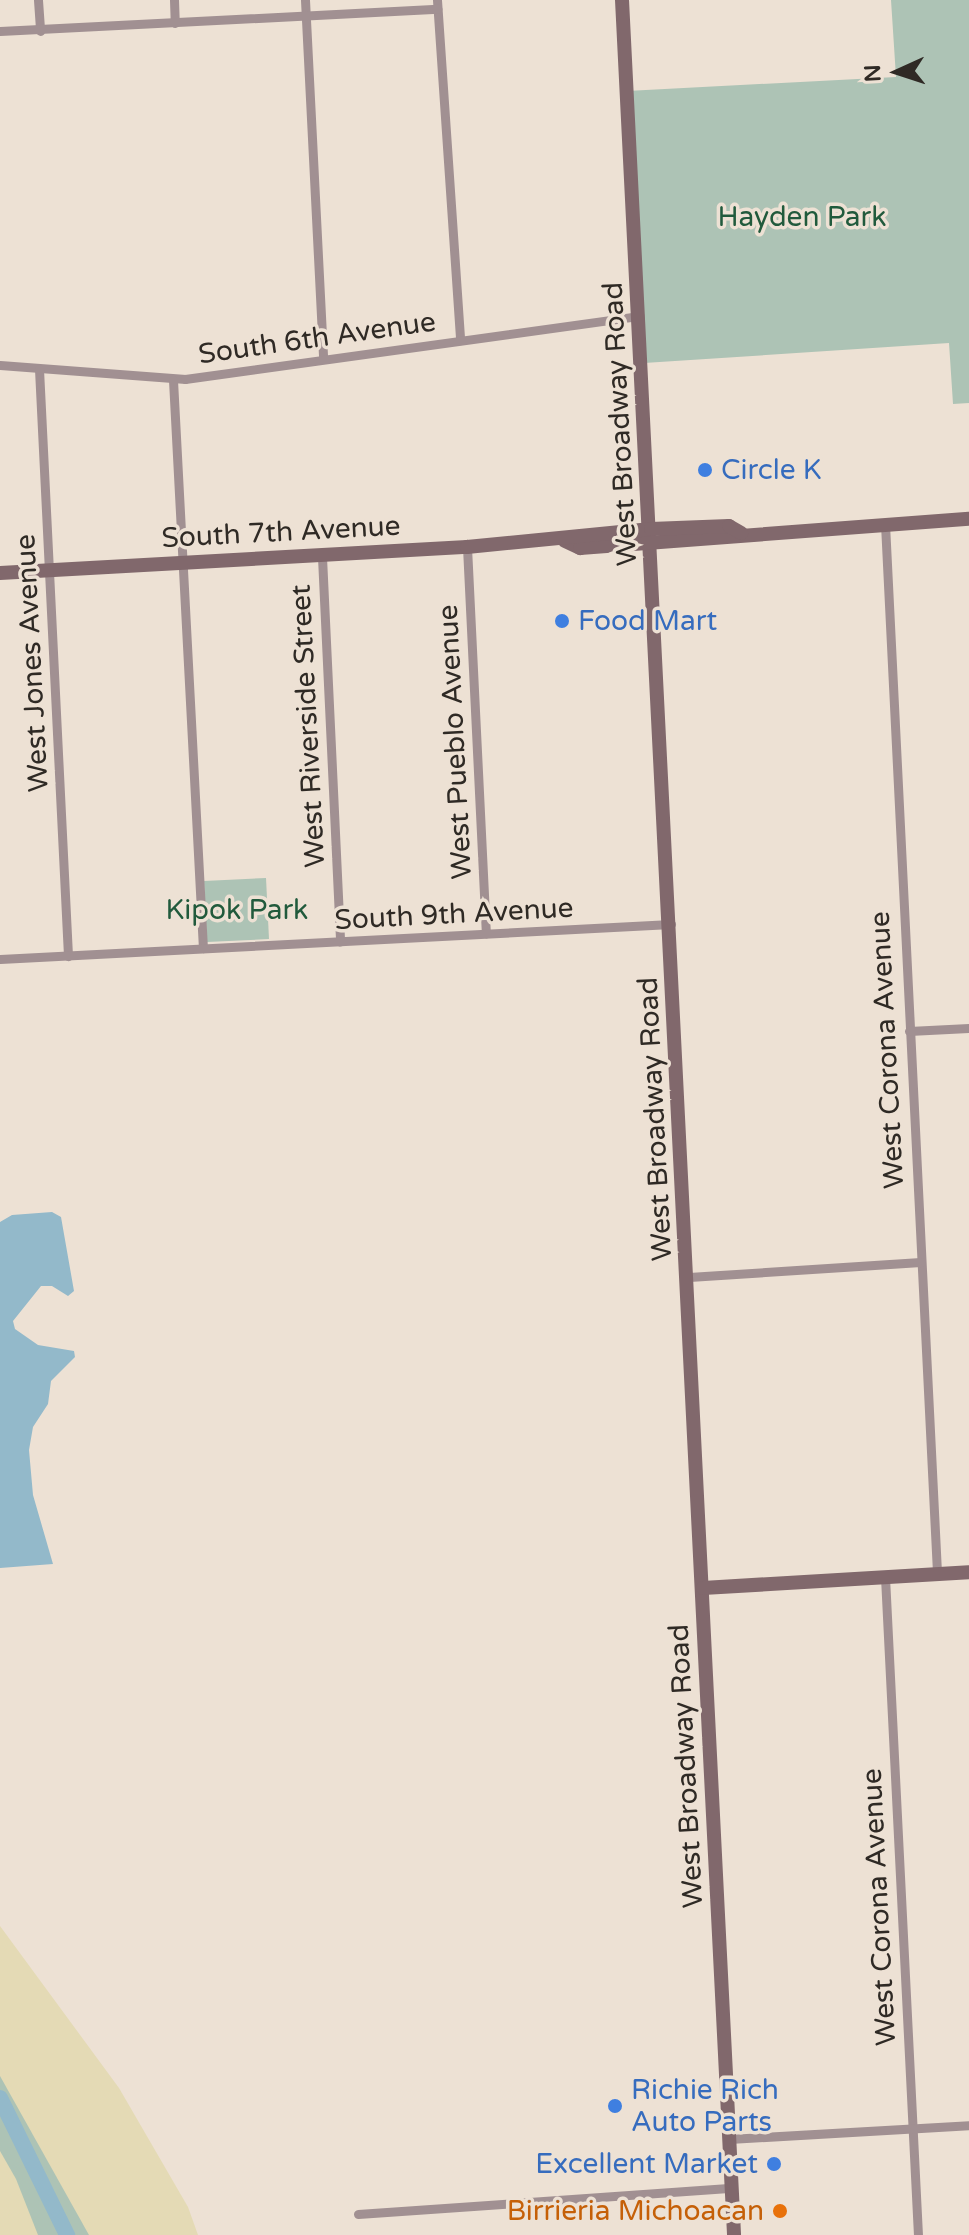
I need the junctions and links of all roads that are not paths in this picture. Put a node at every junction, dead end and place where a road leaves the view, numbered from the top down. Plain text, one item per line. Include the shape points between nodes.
1 (38, 0) edge
2 (174, 0) edge
3 (305, 0) edge
4 (622, 0) edge
5 (437, 4) edge
6 (306, 17) junction
7 (175, 23) junction
8 (0, 31) edge
9 (40, 31) junction
10 (640, 316) junction
11 (460, 340) junction
12 (323, 359) junction
13 (0, 365) edge
14 (39, 369) junction
15 (173, 380) junction
16 (969, 519) edge
17 (885, 524) junction
18 (652, 537) junction
19 (467, 547) junction
20 (322, 557) junction
21 (182, 564) junction
22 (50, 570) junction
23 (0, 573) edge
24 (671, 924) junction
25 (486, 934) junction
26 (340, 942) junction
27 (203, 948) junction
28 (68, 956) junction
29 (0, 959) edge
30 (969, 1028) edge
31 (909, 1031) junction
32 (921, 1262) junction
33 (689, 1277) junction
34 (969, 1572) edge
35 (937, 1574) junction
36 (885, 1577) junction
37 (703, 1588) junction
38 (969, 2125) edge
39 (912, 2128) junction
40 (729, 2139) junction
41 (732, 2188) junction
42 (358, 2214) dead end
43 (734, 2235) edge
44 (918, 2235) edge

1 - 9 street
2 - 7 street
3 - 6 street
4 - 10 main road, West Broadway Road
5 - 6 street
5 - 11 street
6 - 7 street
6 - 12 street
7 - 9 street
8 - 9 street
10 - 11 street, South 6th Avenue
10 - 18 main road, West Broadway Road
11 - 12 street, South 6th Avenue
12 - 15 street, South 6th Avenue
13 - 14 street, South 6th Avenue
14 - 15 street, South 6th Avenue
14 - 22 street, West Jones Avenue
15 - 21 street
16 - 17 main road, South 7th Avenue
17 - 18 main road, South 7th Avenue via 741,533 729,540
17 - 31 street, West Corona Avenue
18 - 19 main road, South 7th Avenue via 580,548 565,541
18 - 24 main road, West Broadway Road
19 - 20 main road, South 7th Avenue
19 - 25 street, West Pueblo Avenue
20 - 21 main road, South 7th Avenue
20 - 26 street, West Riverside Street
21 - 22 main road, South 7th Avenue
21 - 27 street
22 - 23 main road, South 7th Avenue
22 - 28 street, West Jones Avenue
24 - 25 street, South 9th Avenue
24 - 33 main road, West Broadway Road
25 - 26 street, South 9th Avenue
26 - 27 street, South 9th Avenue
27 - 28 street, South 9th Avenue
28 - 29 street, South 9th Avenue
30 - 31 street
31 - 32 street, West Corona Avenue
32 - 33 street
32 - 35 street, West Corona Avenue
33 - 37 main road, West Broadway Road
34 - 35 main road
35 - 36 main road
36 - 37 main road
36 - 39 street, West Corona Avenue
37 - 40 main road, West Broadway Road
38 - 39 street
39 - 40 street
39 - 44 street, West Corona Avenue
40 - 41 main road, West Broadway Road
41 - 42 street
41 - 43 main road, West Broadway Road

